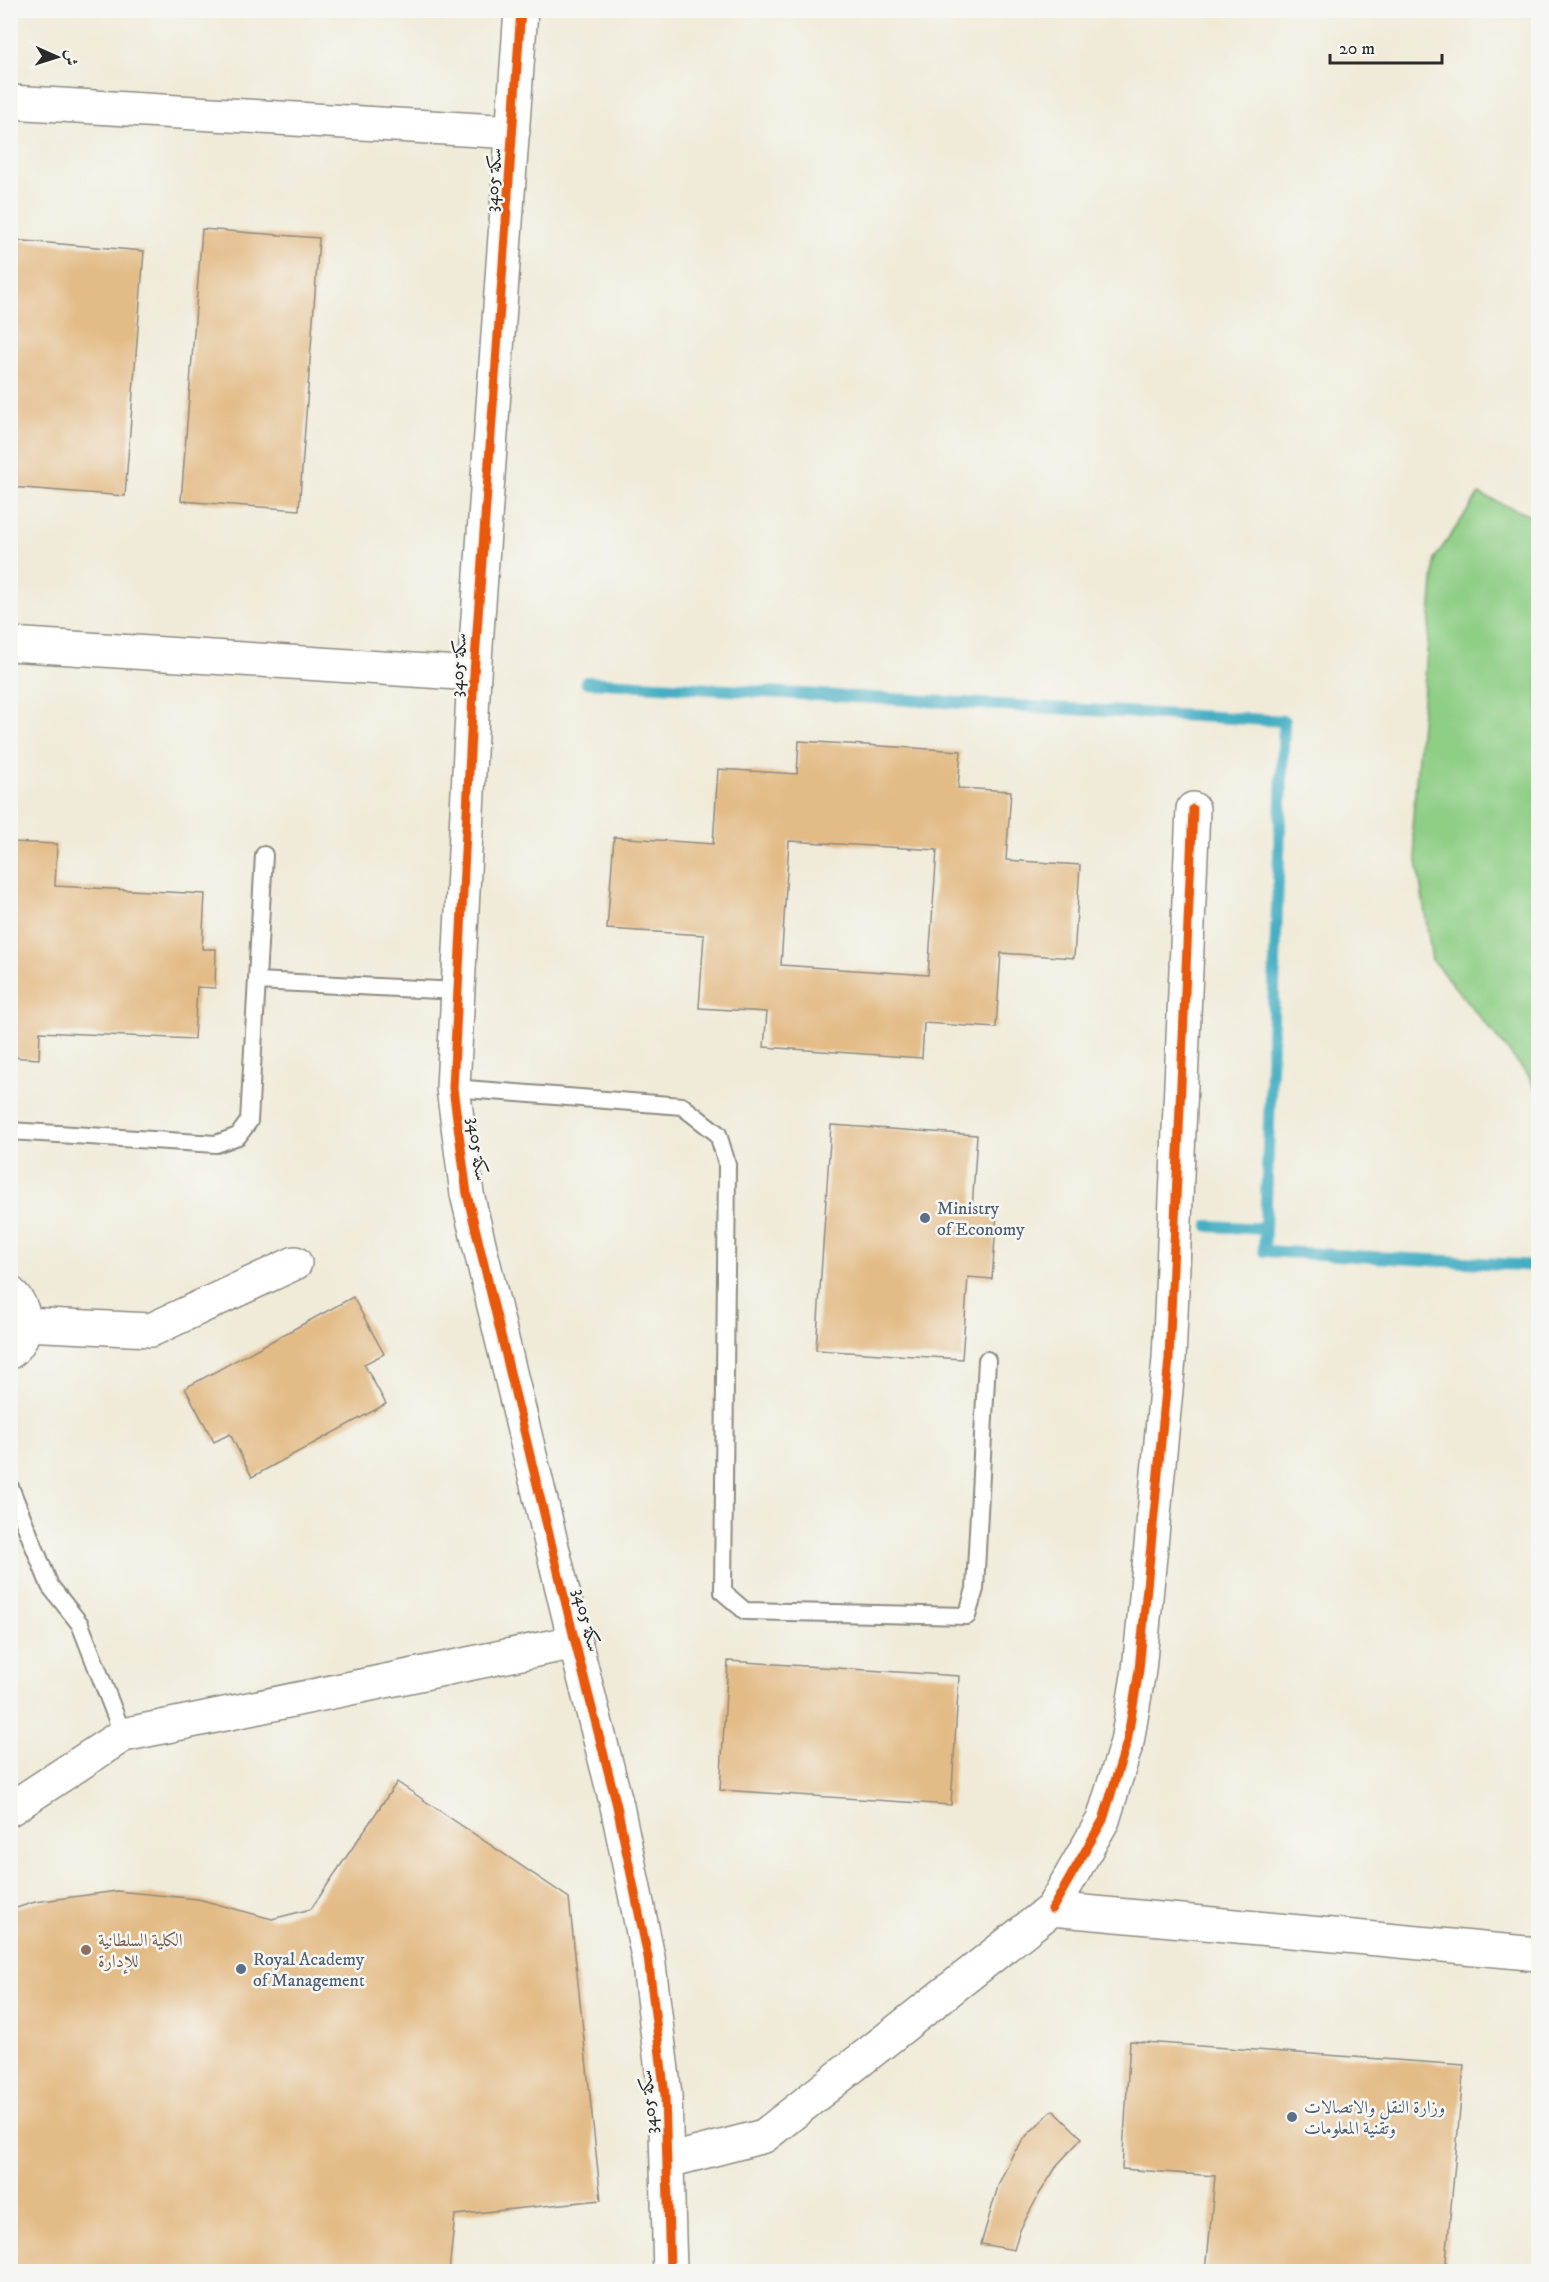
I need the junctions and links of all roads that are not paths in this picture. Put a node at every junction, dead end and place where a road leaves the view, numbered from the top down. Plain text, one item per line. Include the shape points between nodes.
1 (521, 10) edge
2 (10, 102) edge
3 (513, 132) junction
4 (10, 644) edge
5 (474, 674) junction
6 (1193, 809) dead end
7 (264, 855) dead end
8 (257, 981) junction
9 (458, 991) junction
10 (453, 1088) junction
11 (10, 1131) edge
12 (295, 1263) dead end
13 (10, 1293) edge
14 (17, 1338) edge
15 (987, 1360) dead end
16 (10, 1486) edge
17 (575, 1642) junction
18 (123, 1735) junction
19 (10, 1809) edge
20 (1052, 1909) junction
21 (1539, 1954) edge
22 (668, 2161) junction
23 (670, 2271) edge

1 - 3 street, سكة 3405
2 - 3 street
3 - 5 street, سكة 3405
4 - 5 street
5 - 9 street, سكة 3405
6 - 20 street via 1169,1359 1139,1670 1127,1742 1103,1820
7 - 8 lane
8 - 9 lane
8 - 11 lane via 249,1121 238,1136 216,1144
9 - 10 street, سكة 3405
10 - 15 lane via 682,1106 718,1134 727,1164 723,1592 745,1611 967,1616 975,1589
10 - 17 street, سكة 3405 via 467,1194
12 - 14 street via 151,1330
13 - 14 street via 23,1310
16 - 18 lane via 50,1586 80,1624
17 - 18 street
17 - 22 street, سكة 3405 via 617,1806 648,1958 665,2095
18 - 19 street
20 - 21 street
20 - 22 street via 764,2136
22 - 23 street, سكة 3405

